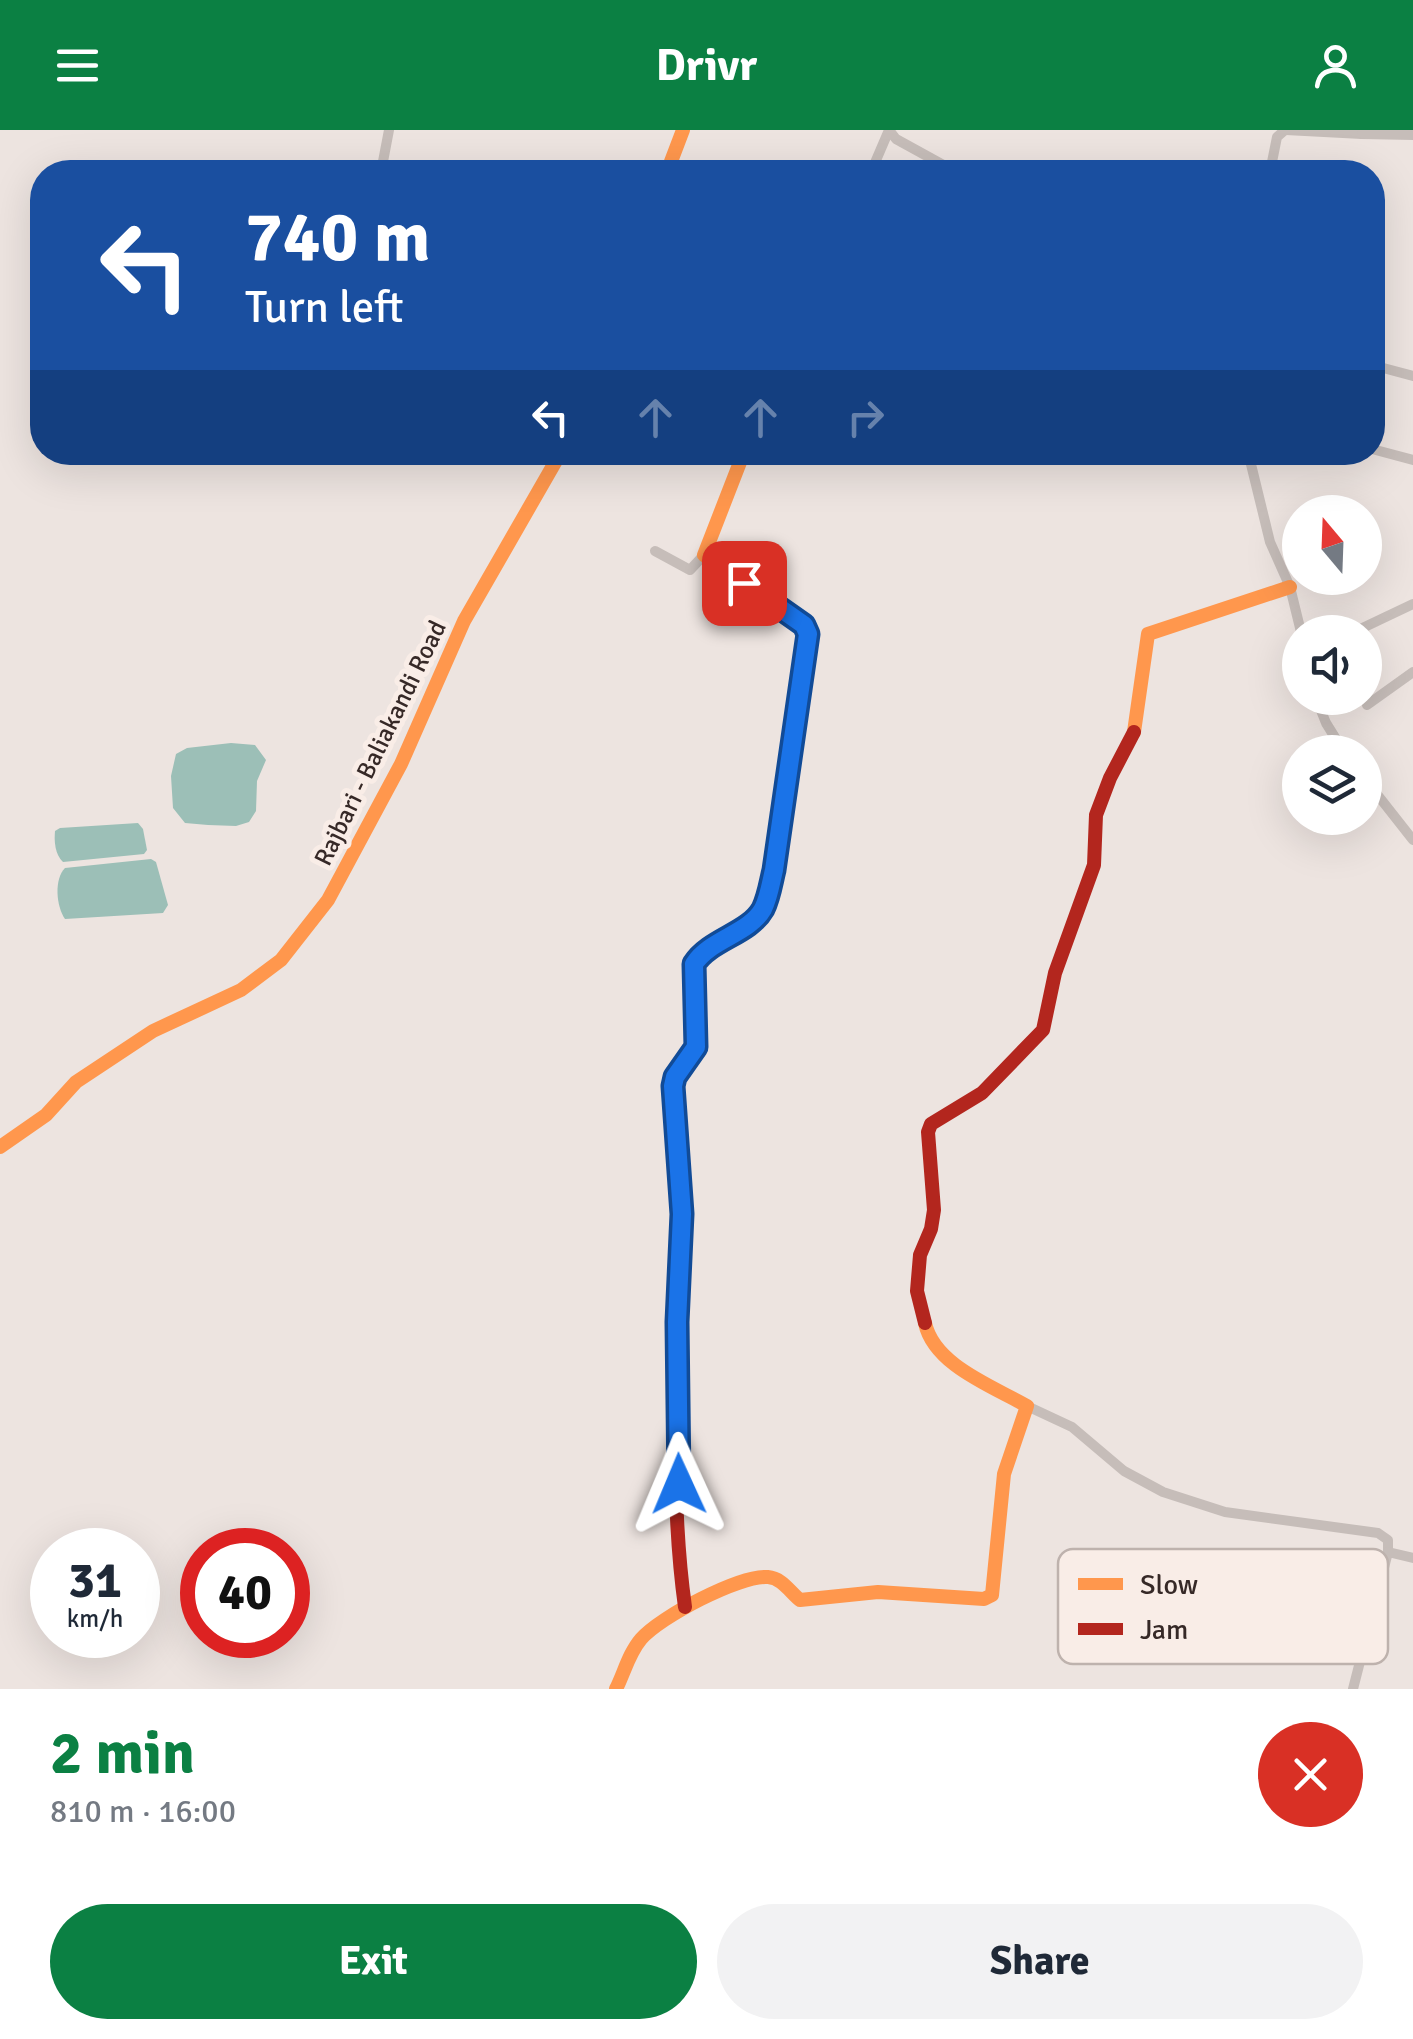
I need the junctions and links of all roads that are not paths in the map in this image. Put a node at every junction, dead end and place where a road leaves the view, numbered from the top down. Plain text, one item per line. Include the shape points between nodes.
1 (390, 130) edge
2 (682, 130) edge
3 (889, 130) edge
4 (1286, 130) edge
5 (1362, 132) edge
6 (1413, 135) edge
7 (384, 160) edge
8 (672, 160) edge
9 (876, 160) edge
10 (934, 160) edge
11 (1273, 160) edge
12 (1385, 368) edge
13 (1413, 376) edge
14 (1385, 452) edge
15 (1413, 460) edge
16 (554, 465) edge
17 (739, 465) edge
18 (1251, 465) edge
19 (656, 551) dead end
20 (704, 556) junction
21 (1282, 569) edge
22 (1282, 590) edge
23 (1413, 604) edge
24 (1382, 619) edge
25 (1413, 672) edge
26 (1382, 694) edge
27 (1382, 801) edge
28 (1413, 840) edge
29 (0, 1147) edge
30 (1027, 1406) junction
31 (1388, 1552) joint
32 (1413, 1558) edge
33 (685, 1608) junction
34 (1359, 1664) edge
35 (616, 1689) edge
36 (1353, 1689) edge

1 - 7 street
2 - 8 street
3 - 9 street
3 - 10 street
4 - 5 street
4 - 11 street
5 - 6 street
12 - 13 street
14 - 15 street
16 - 29 street, Rajbari - Baliakandi Road via 464,621 400,764 328,900 282,960 76,1082 46,1115
17 - 20 street
18 - 21 street
19 - 20 street via 690,570
20 - 33 street via 808,634 766,901 754,919 694,964 696,1047 673,1086 682,1214 678,1555
22 - 30 street via 1148,634 1133,737 1096,815 1094,865 1042,1030 982,1094 928,1132 934,1210 916,1291 929,1342
23 - 24 street
25 - 26 street
27 - 28 street
30 - 31 street via 1072,1427 1124,1471 1163,1492 1224,1512 1378,1533 1388,1540
30 - 33 street via 1006,1461 992,1595 878,1592 800,1600 768,1577
31 - 32 street
33 - 35 street via 642,1638
34 - 36 street

